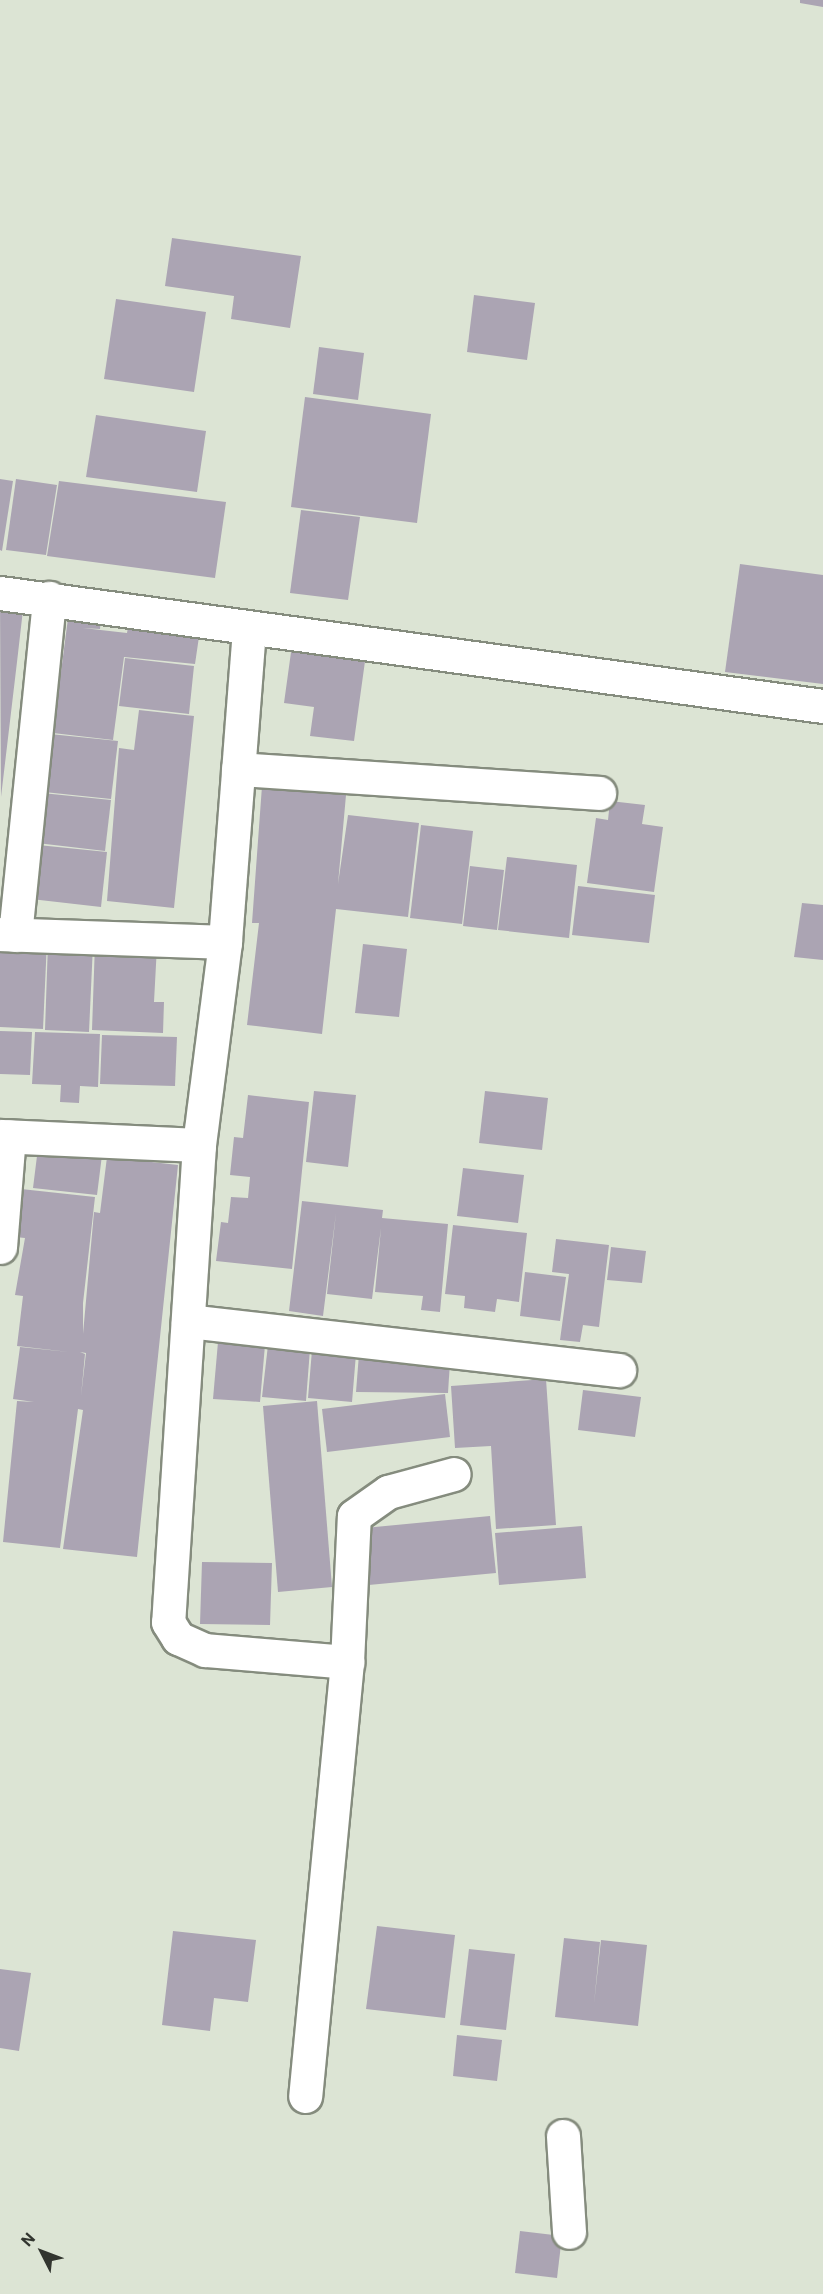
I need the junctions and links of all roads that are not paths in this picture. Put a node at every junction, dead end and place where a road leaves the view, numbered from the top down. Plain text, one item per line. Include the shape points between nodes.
1 (0, 593) edge
2 (49, 598) junction
3 (249, 629) junction
4 (823, 706) edge
5 (238, 769) junction
6 (599, 793) dead end
7 (8, 935) edge
8 (225, 942) junction
9 (5, 1136) edge
10 (199, 1145) junction
11 (3, 1176) edge
12 (0, 1247) edge
13 (188, 1321) junction
14 (619, 1370) dead end
15 (454, 1474) dead end
16 (347, 1662) junction
17 (305, 2097) dead end
18 (563, 2136) dead end
19 (569, 2232) dead end

1 - 2 street
2 - 3 street
2 - 7 street
3 - 4 street
3 - 5 street
5 - 6 street
5 - 8 street
7 - 8 street
8 - 10 street
9 - 10 street
9 - 11 street
10 - 13 street
11 - 12 street
13 - 14 street
13 - 16 street via 168,1622 178,1638 205,1650
15 - 16 street via 388,1492 354,1516
16 - 17 street
18 - 19 street

